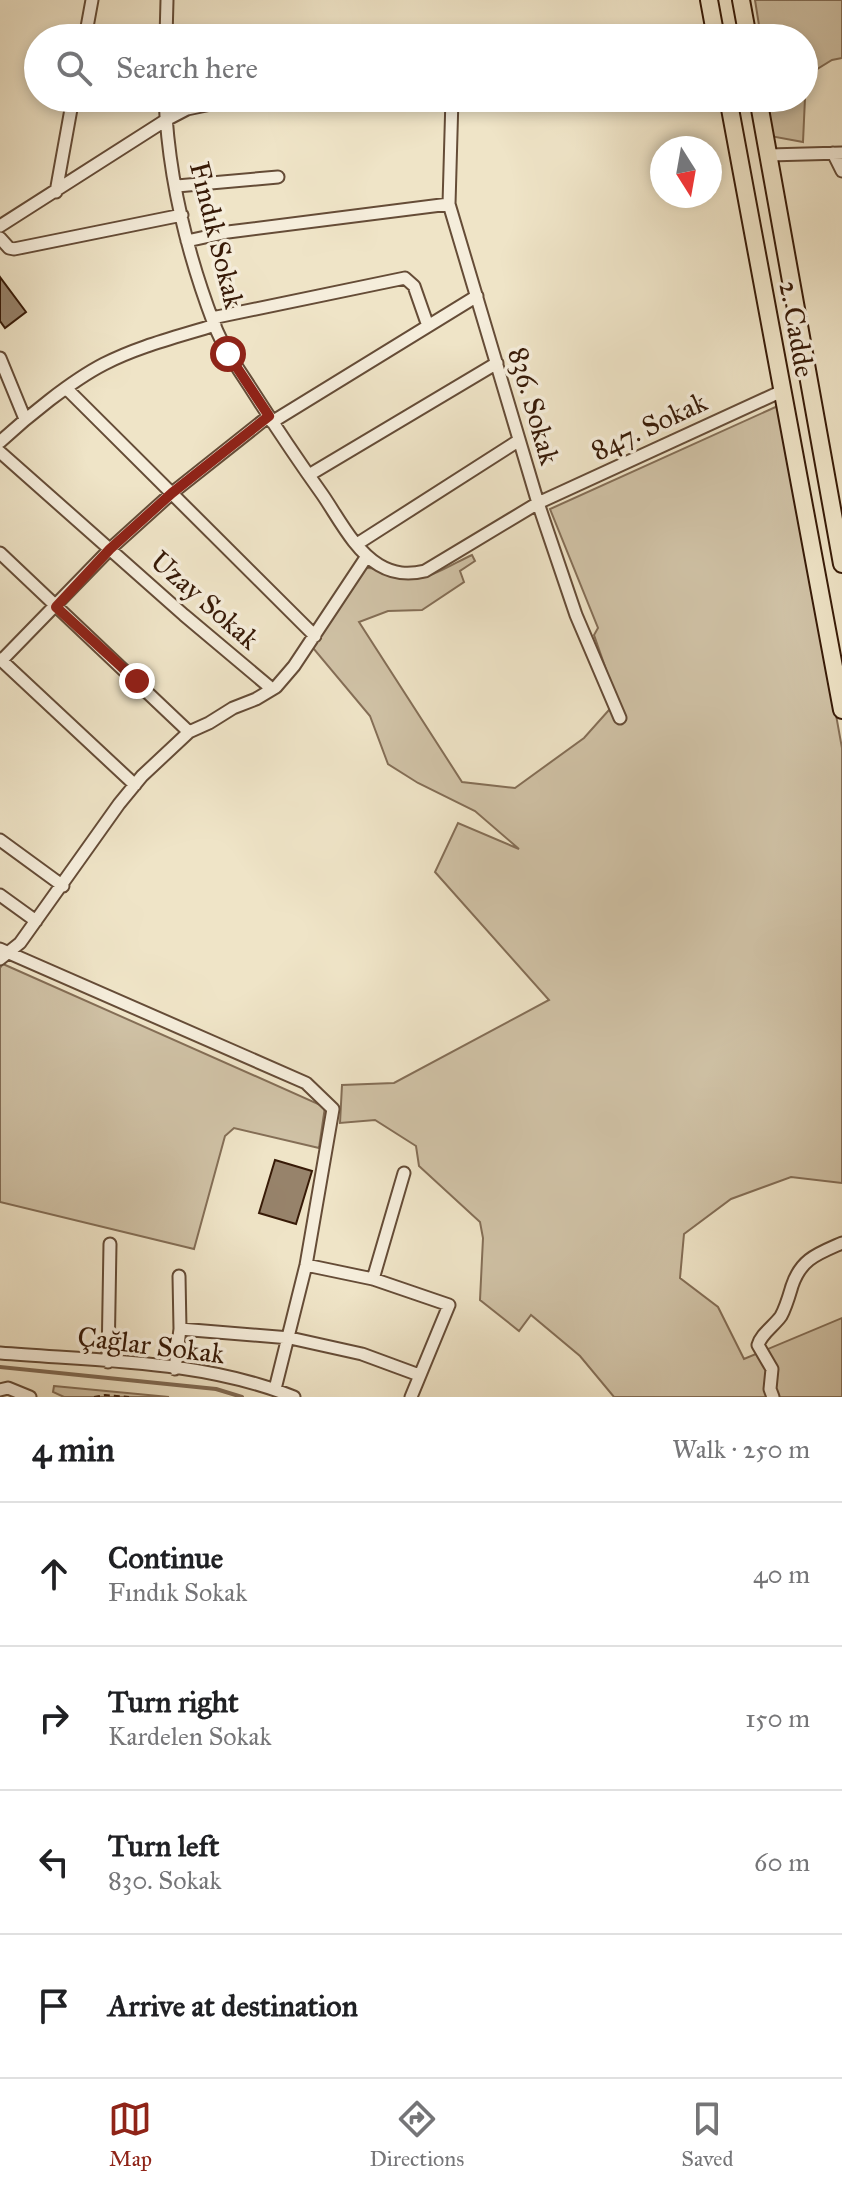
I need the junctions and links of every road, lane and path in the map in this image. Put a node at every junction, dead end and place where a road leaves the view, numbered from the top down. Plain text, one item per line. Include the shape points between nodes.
1 (92, 0) edge
2 (167, 0) edge
3 (709, 0) edge
4 (741, 0) edge
5 (88, 24) edge
6 (166, 24) edge
7 (713, 24) edge
8 (745, 24) edge
9 (70, 112) edge
10 (166, 112) edge
11 (181, 112) edge
12 (452, 112) edge
13 (731, 112) edge
14 (761, 112) edge
15 (166, 120) junction
16 (837, 153) edge
17 (769, 155) junction
18 (842, 171) edge
19 (278, 177) dead end
20 (177, 186) junction
21 (56, 192) junction
22 (449, 204) junction
23 (182, 215) junction
24 (0, 226) edge
25 (0, 238) edge
26 (187, 241) junction
27 (477, 296) junction
28 (213, 321) junction
29 (428, 326) junction
30 (0, 358) edge
31 (497, 363) junction
32 (67, 389) junction
33 (782, 391) junction
34 (25, 419) junction
35 (270, 419) junction
36 (518, 441) junction
37 (0, 442) edge
38 (0, 452) edge
39 (309, 475) junction
40 (172, 493) junction
41 (538, 503) junction
42 (838, 521) edge
43 (357, 544) junction
44 (110, 549) junction
45 (0, 553) edge
46 (367, 556) junction
47 (842, 564) edge
48 (56, 607) junction
49 (315, 636) junction
50 (1, 659) edge
51 (272, 689) junction
52 (842, 710) edge
53 (620, 718) dead end
54 (189, 732) junction
55 (135, 785) junction
56 (0, 840) edge
57 (63, 886) junction
58 (0, 895) edge
59 (36, 921) junction
60 (2, 954) edge
61 (404, 1173) dead end
62 (842, 1243) edge
63 (110, 1244) dead end
64 (306, 1265) junction
65 (179, 1276) dead end
66 (373, 1279) junction
67 (180, 1329) junction
68 (290, 1338) junction
69 (0, 1353) edge
70 (108, 1362) junction
71 (175, 1369) junction
72 (419, 1375) junction
73 (275, 1389) junction
74 (0, 1390) edge
75 (30, 1397) edge
76 (94, 1397) edge
77 (129, 1397) edge
78 (294, 1397) edge
79 (411, 1397) edge
80 (773, 1397) edge

1 - 5 street
2 - 6 street
3 - 7 main road
4 - 8 main road
9 - 21 street
10 - 15 street, Fındık Sokak
11 - 15 street
12 - 22 street, 836. Sokak
13 - 33 main road, 2. Cadde
14 - 17 main road, 2. Cadde
15 - 20 street, Fındık Sokak
15 - 21 street
16 - 17 street
16 - 18 street
17 - 42 main road, 2. Cadde
19 - 20 street
20 - 23 street, Fındık Sokak
21 - 24 street
22 - 26 street
22 - 27 street, 836. Sokak
23 - 25 street via 14,249
23 - 26 street, Fındık Sokak
26 - 28 street, Fındık Sokak
27 - 29 street
27 - 31 street, 836. Sokak
28 - 29 street via 405,278 414,286
28 - 32 street via 133,351
28 - 35 street, Fındık Sokak
29 - 35 street
30 - 34 street
31 - 36 street, 836. Sokak
31 - 39 street
32 - 34 street
32 - 40 street
33 - 41 street, 847. Sokak
33 - 52 main road, 2. Cadde
34 - 37 street
35 - 39 street, Fındık Sokak
35 - 40 street
36 - 41 street, 836. Sokak
36 - 43 street
38 - 44 street, Uzay Sokak
39 - 43 street, Fındık Sokak
40 - 44 street
40 - 49 street
41 - 46 street, 847. Sokak via 425,571 399,573
41 - 53 street, 836. Sokak via 576,615
42 - 47 main road, 2. Cadde
43 - 46 street, Fındık Sokak
44 - 48 street
44 - 51 street, Uzay Sokak
45 - 48 street
46 - 49 street
48 - 50 street
48 - 54 street
49 - 51 street
50 - 55 street
51 - 54 street
54 - 55 street
55 - 57 street
56 - 57 street
57 - 59 street
58 - 59 street
59 - 60 street via 20,943
60 - 64 street via 306,1083 333,1109
61 - 66 street
62 - 80 street via 803,1264 784,1310 760,1338 758,1345 772,1369
63 - 70 street
64 - 66 street
64 - 68 street
65 - 67 street
66 - 72 street via 449,1305
67 - 68 street
67 - 71 street
68 - 72 street via 362,1354
68 - 73 street
69 - 70 street, Çağlar Sokak
70 - 71 street, Çağlar Sokak
71 - 73 street, Çağlar Sokak
72 - 79 street
73 - 78 street, Çağlar Sokak
74 - 75 street
76 - 77 path

